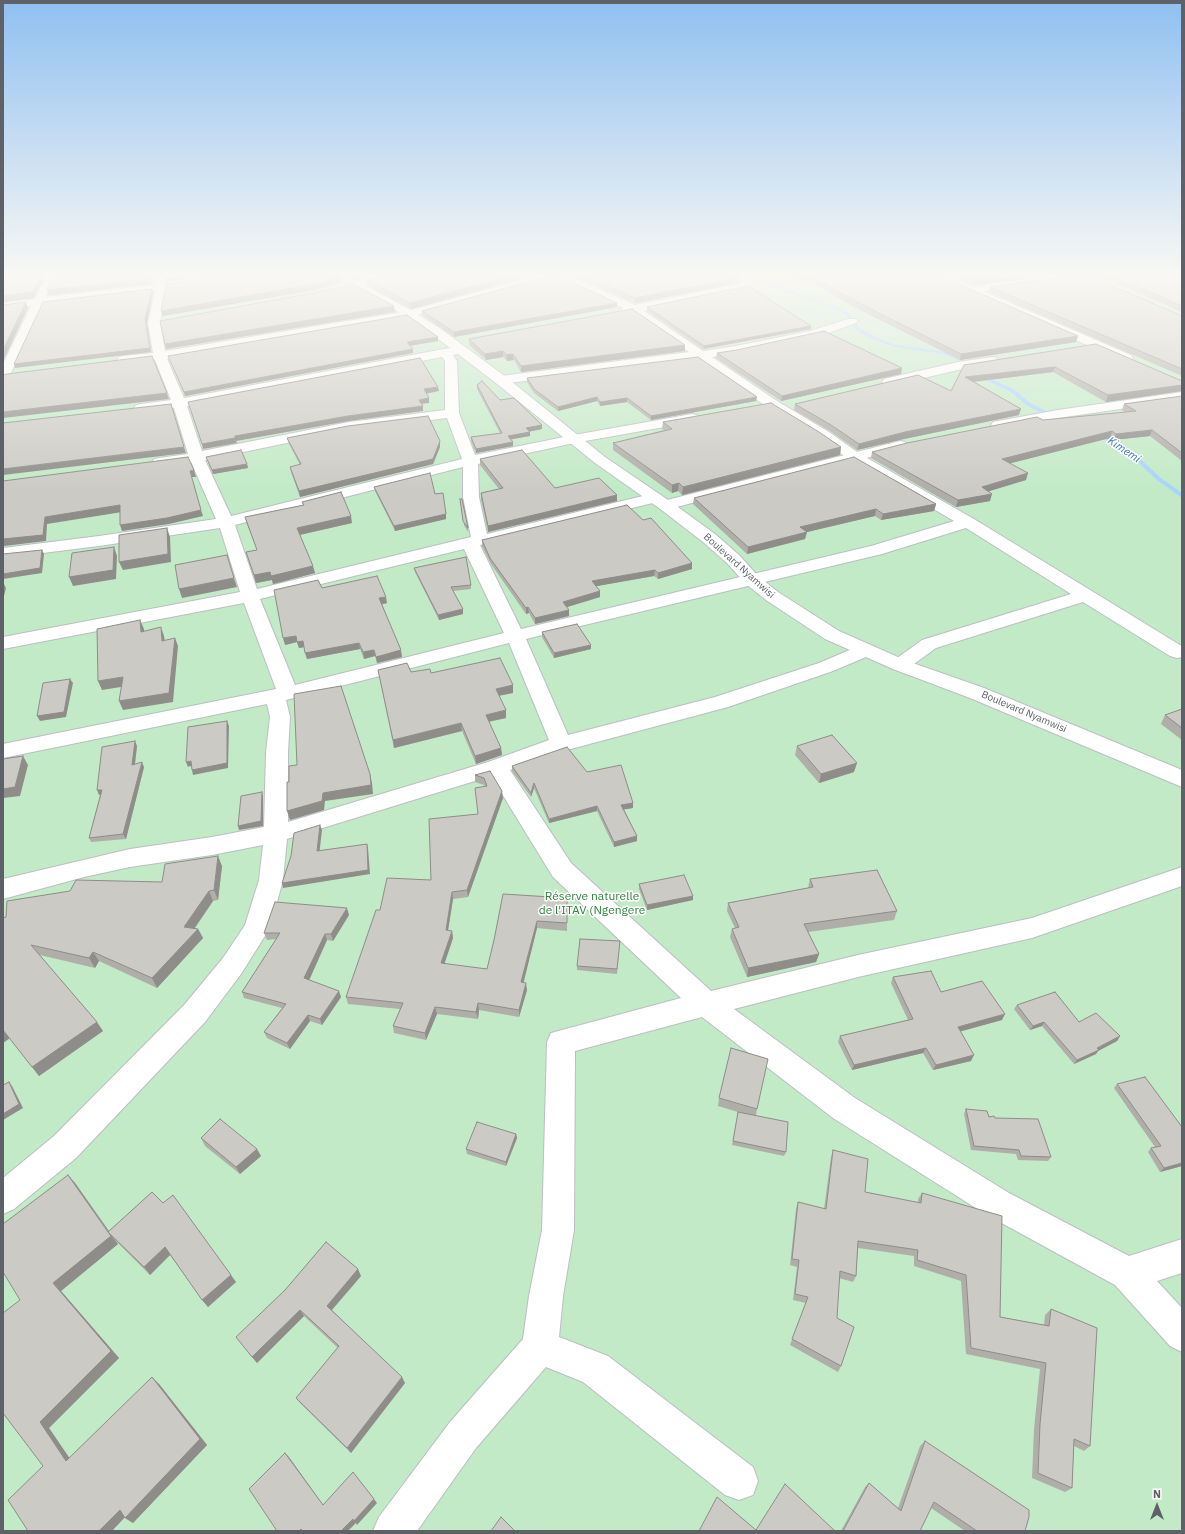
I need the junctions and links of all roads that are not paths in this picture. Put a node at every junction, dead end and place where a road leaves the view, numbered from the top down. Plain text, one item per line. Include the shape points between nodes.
1 (17, 348) edge
2 (160, 348) edge
3 (210, 348) edge
4 (448, 348) edge
5 (455, 348) edge
6 (458, 348) edge
7 (690, 348) edge
8 (748, 348) edge
9 (1104, 348) edge
10 (701, 355) junction
11 (160, 356) junction
12 (1004, 359) edge
13 (113, 362) edge
14 (1139, 364) edge
15 (20, 373) edge
16 (3, 376) edge
17 (501, 380) junction
18 (875, 385) edge
19 (1182, 396) edge
20 (179, 403) junction
21 (793, 404) edge
22 (775, 406) junction
23 (757, 407) edge
24 (126, 409) edge
25 (452, 413) junction
26 (703, 416) edge
27 (982, 428) edge
28 (574, 439) junction
29 (912, 443) edge
30 (855, 457) junction
31 (196, 458) junction
32 (470, 461) junction
33 (142, 464) edge
34 (660, 501) junction
35 (226, 522) junction
36 (968, 522) junction
37 (475, 541) junction
38 (3, 553) edge
39 (752, 580) junction
40 (1086, 595) junction
41 (250, 596) junction
42 (515, 636) junction
43 (3, 643) edge
44 (866, 650) junction
45 (1182, 651) edge
46 (900, 665) junction
47 (281, 694) junction
48 (561, 744) junction
49 (3, 751) edge
50 (496, 767) junction
51 (1182, 779) edge
52 (276, 834) junction
53 (1182, 876) edge
54 (3, 889) edge
55 (706, 1004) junction
56 (3, 1198) edge
57 (1182, 1256) edge
58 (1127, 1273) junction
59 (1182, 1334) edge
60 (540, 1347) junction
61 (739, 1480) dead end
62 (393, 1531) edge

1 - 16 street
2 - 11 street
3 - 11 street
4 - 20 street
5 - 25 street via 451,361
6 - 17 street, Boulevard Nyamwisi
7 - 10 street
8 - 10 street
9 - 14 street
10 - 17 street
10 - 22 street
11 - 13 street
11 - 20 street
12 - 18 street via 958,366
15 - 16 street
17 - 28 street, Boulevard Nyamwisi
19 - 27 street
20 - 24 street
20 - 31 street
21 - 22 street
22 - 23 street
22 - 30 street
25 - 31 street via 349,426
25 - 32 street
26 - 28 street
28 - 32 street
28 - 34 street, Boulevard Nyamwisi
29 - 30 street
30 - 34 street
30 - 36 street
31 - 33 street
31 - 35 street
32 - 35 street
32 - 37 street
34 - 37 street
34 - 39 street, Boulevard Nyamwisi via 709,538
35 - 38 street
35 - 41 street
36 - 39 street via 876,550
36 - 40 street
37 - 41 street
37 - 42 street
39 - 42 street
39 - 44 street, Boulevard Nyamwisi via 832,635
40 - 45 street via 1177,652
40 - 46 street via 929,644
41 - 43 street
41 - 47 street
42 - 47 street
42 - 48 street
44 - 46 street, Boulevard Nyamwisi
44 - 48 street via 826,667 721,702
46 - 51 street, Boulevard Nyamwisi via 977,693
47 - 49 street
47 - 52 street
48 - 50 street
50 - 52 street
50 - 55 street via 562,870
52 - 54 street via 130,858
52 - 56 street via 272,880 257,928 232,966 194,1013 65,1147
53 - 55 street via 1032,928 858,966
55 - 58 street via 844,1108 998,1204
55 - 60 street via 561,1042 558,1230
57 - 58 street
58 - 59 street
60 - 61 street via 595,1368
60 - 62 street via 463,1435

